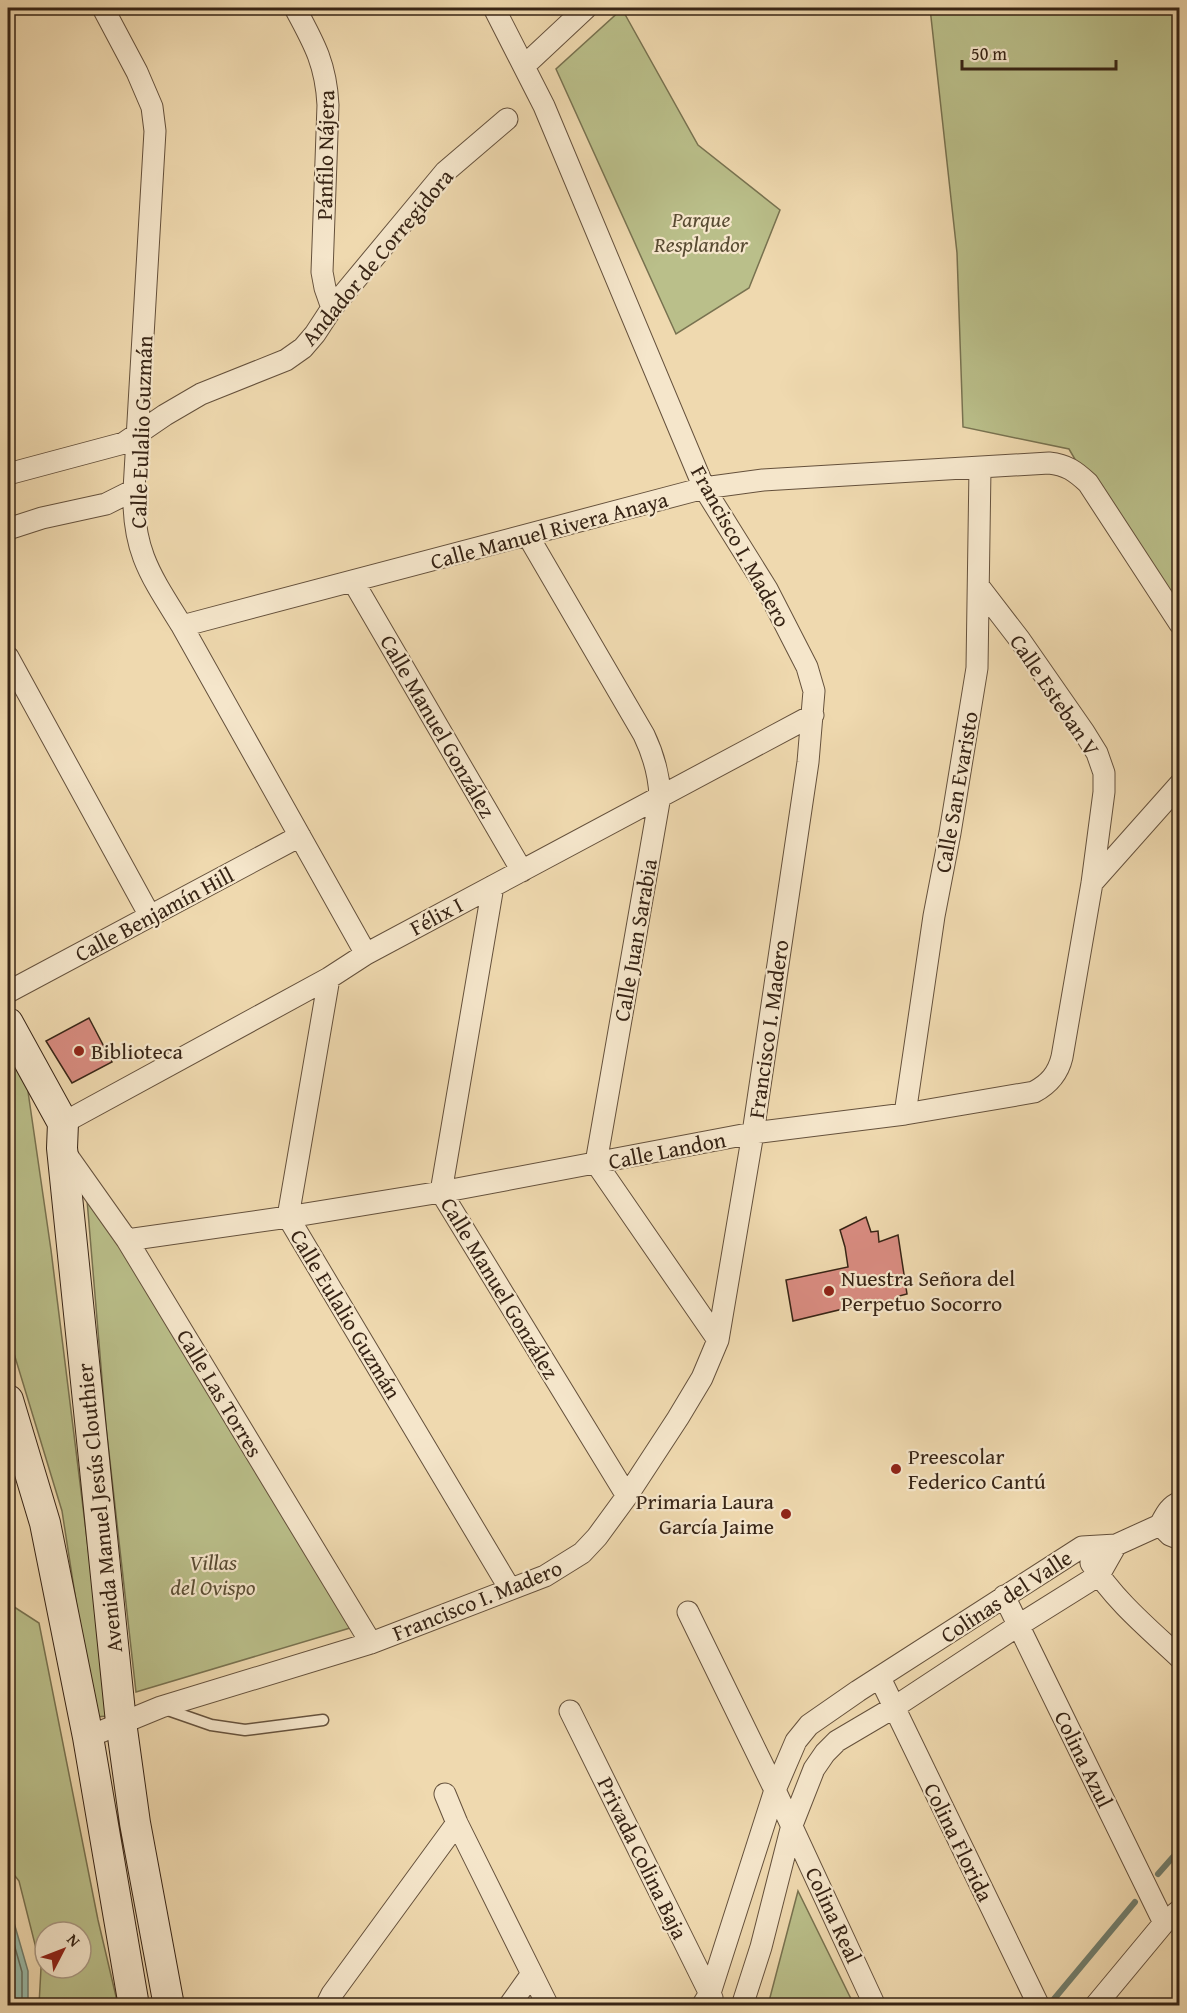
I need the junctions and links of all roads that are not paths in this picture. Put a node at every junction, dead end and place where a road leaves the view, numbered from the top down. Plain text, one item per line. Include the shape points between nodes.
1 (103, 8) edge
2 (295, 8) edge
3 (494, 8) edge
4 (585, 8) edge
5 (524, 66) junction
6 (507, 119) dead end
7 (332, 308) junction
8 (137, 435) junction
9 (980, 468) junction
10 (8, 474) edge
11 (704, 488) junction
12 (134, 490) junction
13 (8, 529) edge
14 (528, 536) junction
15 (354, 581) junction
16 (980, 588) junction
17 (1179, 624) edge
18 (182, 626) junction
19 (8, 657) edge
20 (813, 715) junction
21 (1179, 784) edge
22 (660, 796) junction
23 (300, 836) junction
24 (522, 871) junction
25 (1092, 883) junction
26 (493, 886) junction
27 (150, 916) junction
28 (366, 954) junction
29 (329, 978) junction
30 (8, 993) edge
31 (8, 1023) edge
32 (905, 1114) junction
33 (753, 1133) junction
34 (63, 1135) junction
35 (596, 1163) junction
36 (441, 1192) junction
37 (288, 1217) junction
38 (127, 1240) junction
39 (718, 1340) junction
40 (8, 1400) edge
41 (627, 1496) junction
42 (1179, 1502) edge
43 (1160, 1525) junction
44 (1179, 1539) edge
45 (1116, 1545) junction
46 (1082, 1547) junction
47 (1099, 1575) junction
48 (510, 1589) junction
49 (1004, 1596) junction
50 (688, 1612) dead end
51 (1019, 1625) junction
52 (371, 1643) junction
53 (1179, 1658) edge
54 (880, 1678) junction
55 (161, 1707) junction
56 (893, 1708) junction
57 (570, 1711) dead end
58 (323, 1720) dead end
59 (121, 1722) junction
60 (88, 1737) junction
61 (775, 1790) junction
62 (445, 1794) dead end
63 (457, 1823) junction
64 (792, 1825) junction
65 (1172, 1916) edge
66 (531, 1975) junction
67 (710, 2001) edge
68 (134, 2006) edge
69 (169, 2006) edge
70 (326, 2006) edge
71 (509, 2006) edge
72 (548, 2006) edge
73 (742, 2006) edge
74 (875, 2006) edge
75 (1039, 2006) edge
76 (1095, 2006) edge

1 - 8 street, Calle Eulalio Guzmán via 138,72 152,107 155,131
2 - 7 street, Pánfilo Nájera via 327,79 322,272
3 - 5 street, Francisco I. Madero
4 - 5 street
5 - 11 street, Francisco I. Madero
6 - 7 street, Andador de Corregidora via 445,172
7 - 8 street, Andador de Corregidora via 309,341 286,360 201,394
8 - 10 street, Andador de Corregidora via 124,444
8 - 12 street, Calle Eulalio Guzmán
9 - 11 street, Calle Manuel Rivera Anaya via 763,480
9 - 16 street, Calle San Evaristo
9 - 17 street, Calle Manuel Rivera Anaya via 1049,463 1066,465 1077,472 1088,483
11 - 14 street, Calle Manuel Rivera Anaya
11 - 20 street, Francisco I. Madero via 766,589 807,667 814,691
12 - 13 street via 106,504
12 - 18 street, Calle Eulalio Guzmán via 133,516 144,560
14 - 15 street, Calle Manuel Rivera Anaya
14 - 22 street, Calle Juan Sarabia via 645,735 657,767
15 - 18 street, Calle Manuel Rivera Anaya
15 - 24 street, Calle Manuel González
16 - 25 street, Calle Esteban V via 1097,753 1104,773 1104,792
16 - 32 street, Calle San Evaristo via 977,668
18 - 23 street, Calle Eulalio Guzmán
19 - 27 street
20 - 22 street, Félix I
20 - 33 street, Francisco I. Madero
21 - 25 street
22 - 24 street, Félix I
22 - 35 street, Calle Juan Sarabia
23 - 27 street, Calle Benjamín Hill
23 - 28 street, Calle Eulalio Guzmán
24 - 26 street, Félix I
25 - 32 street, Calle Landon via 1062,1058 1052,1079 1034,1092
26 - 28 street, Félix I
26 - 36 street, Calle Manuel González
27 - 30 street, Calle Benjamín Hill
28 - 29 street, Félix I
29 - 34 street, Félix I
29 - 37 street, Calle Eulalio Guzmán
31 - 34 street, Avenida Manuel Jesús Clouthier
32 - 33 street, Calle Landon
33 - 35 street, Calle Landon
33 - 39 street, Francisco I. Madero
34 - 38 street, Calle Las Torres
34 - 59 street, Avenida Manuel Jesús Clouthier
35 - 36 street, Calle Landon
35 - 39 street
36 - 37 street, Calle Landon
36 - 41 street, Calle Manuel González
37 - 38 street, Calle Landon
37 - 48 street, Calle Eulalio Guzmán
38 - 52 street, Calle Las Torres
39 - 41 street, Francisco I. Madero via 702,1378
40 - 60 street, Avenida Manuel Jesús Clouthier via 45,1524
41 - 48 street, Francisco I. Madero via 582,1553 545,1576
42 - 43 street
43 - 44 street
43 - 45 street
45 - 46 street, Colinas del Valle
45 - 47 street, Colinas del Valle
46 - 47 street
46 - 49 street, Colinas del Valle
47 - 51 street, Colinas del Valle
47 - 53 street via 1128,1610
48 - 52 street, Francisco I. Madero
49 - 51 street, Colina Azul
49 - 54 street, Colinas del Valle
50 - 61 street, Colina Real
51 - 56 street, Colinas del Valle
51 - 65 street, Colina Azul
52 - 55 street, Francisco I. Madero
54 - 56 street, Colina Florida
54 - 61 street, Colinas del Valle via 809,1725 796,1741
55 - 58 lane via 211,1725 245,1730
55 - 59 street, Francisco I. Madero
56 - 64 street, Colinas del Valle via 837,1741 825,1753 814,1769
56 - 75 street, Colina Florida
57 - 67 street, Privada Colina Baja
59 - 60 street, Francisco I. Madero
59 - 69 street, Avenida Manuel Jesús Clouthier
60 - 68 street, Avenida Manuel Jesús Clouthier
61 - 64 street, Colina Real
61 - 67 street, Colinas del Valle
62 - 63 street
63 - 66 street
63 - 70 street
64 - 73 street, Colinas del Valle
64 - 74 street, Colina Real
65 - 76 street
66 - 71 street
66 - 72 street

